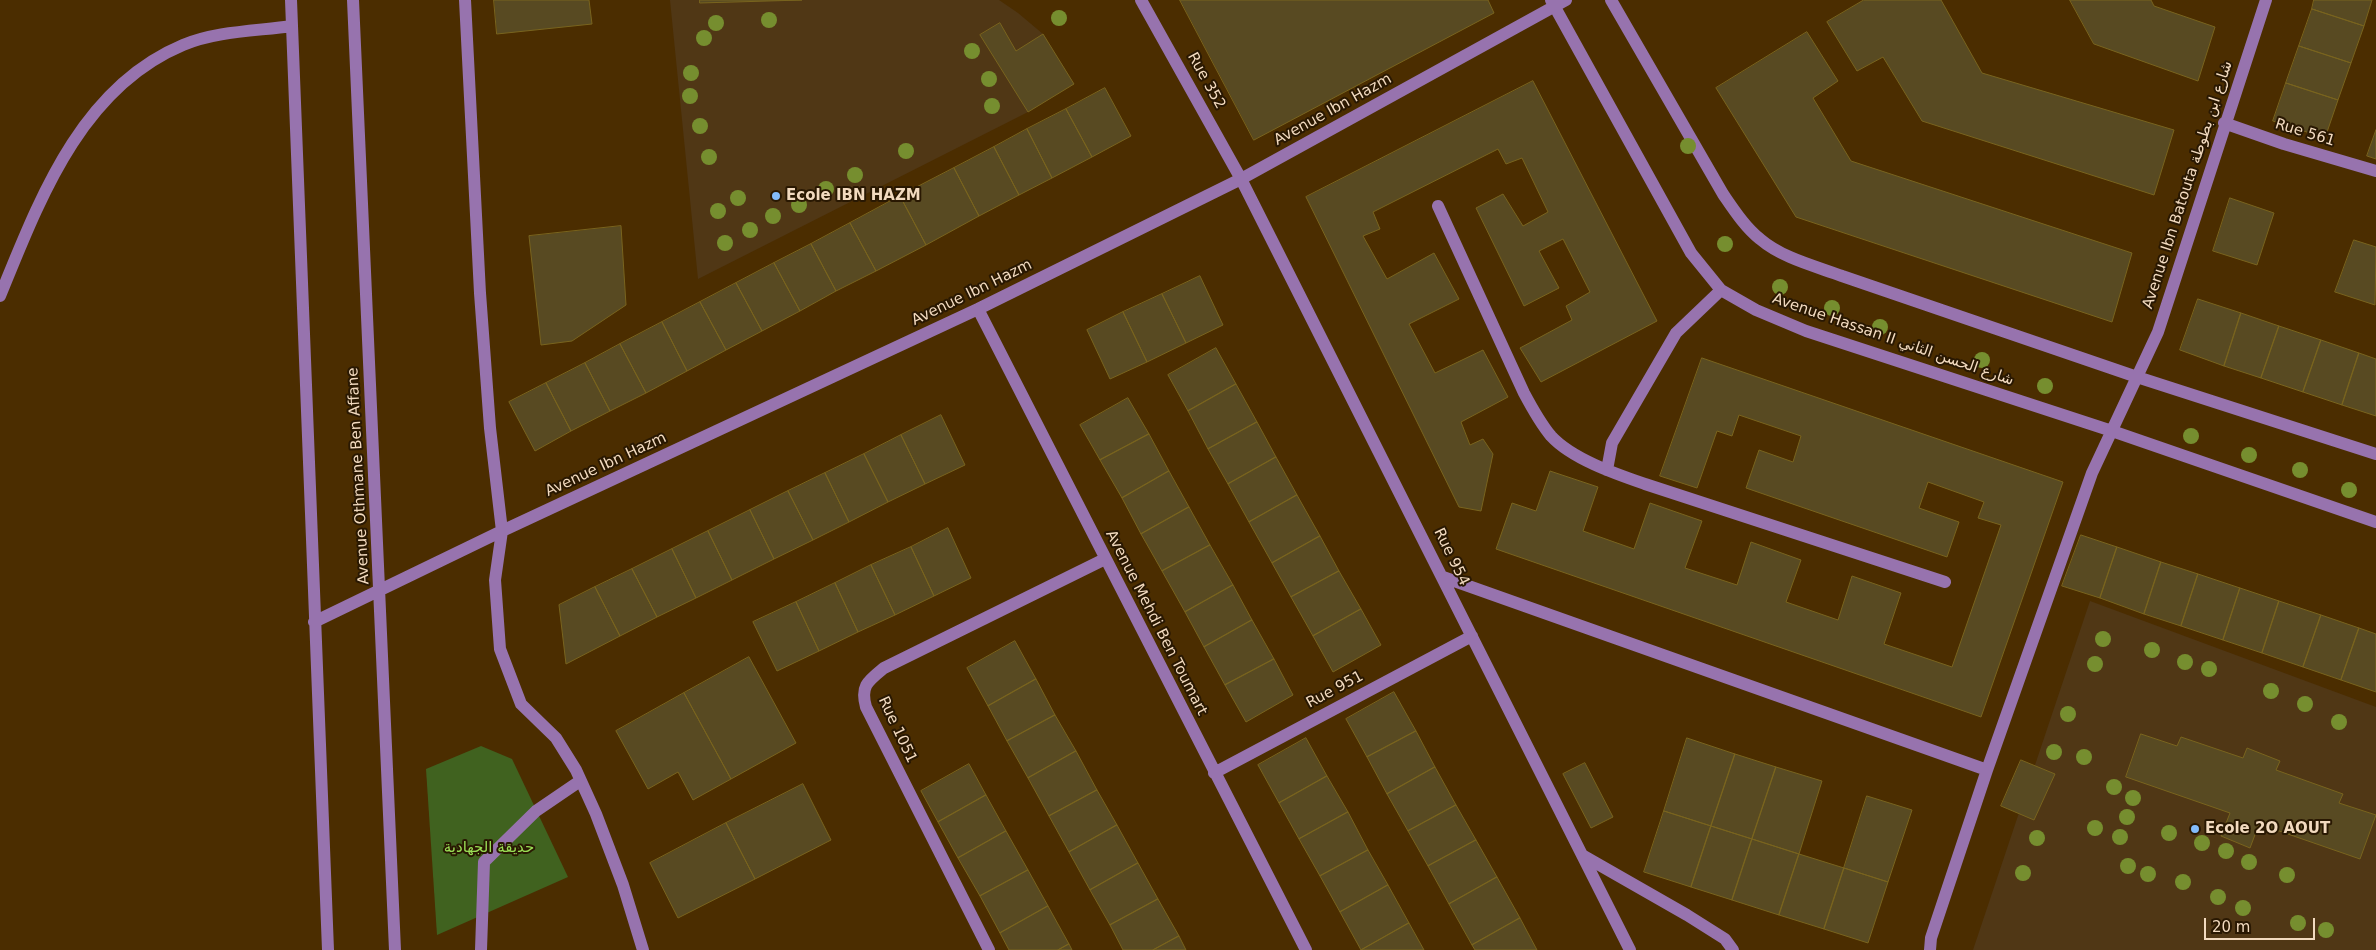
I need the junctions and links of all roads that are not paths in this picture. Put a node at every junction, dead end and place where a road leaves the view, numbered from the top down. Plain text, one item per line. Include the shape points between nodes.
1 (291, 0) edge
2 (354, 0) edge
3 (465, 0) edge
4 (1141, 0) edge
5 (1566, 0) edge
6 (1611, 0) edge
7 (2266, 0) edge
8 (1553, 3) edge
9 (292, 26) junction
10 (2224, 123) junction
11 (2376, 171) edge
12 (1241, 179) junction
13 (1438, 206) dead end
14 (1721, 290) junction
15 (0, 296) edge
16 (978, 309) junction
17 (2137, 377) junction
18 (2112, 431) junction
19 (2376, 454) edge
20 (1606, 470) junction
21 (2376, 522) edge
22 (502, 531) junction
23 (1105, 560) junction
24 (1443, 577) junction
25 (1945, 582) dead end
26 (380, 589) junction
27 (314, 622) junction
28 (1472, 636) junction
29 (1987, 770) junction
30 (1214, 773) junction
31 (580, 780) junction
32 (1582, 855) junction
33 (328, 950) edge
34 (394, 950) edge
35 (481, 950) edge
36 (643, 950) edge
37 (989, 950) edge
38 (1306, 950) edge
39 (1630, 950) edge
40 (1733, 950) edge
41 (1930, 950) edge

1 - 9 street
2 - 26 street, Avenue Othmane Ben Affane
3 - 22 street via 480,294
4 - 12 street, Rue 352
5 - 8 street, Avenue Ibn Hazm
6 - 17 street via 1723,194 1760,240 1818,268
7 - 10 street, Avenue Ibn Batouta شارع ابن بطوطة
8 - 12 street, Avenue Ibn Hazm
8 - 14 street, Avenue Hassan II شارع الحسن الثاني via 1691,253
9 - 15 street via 184,44 153,61 127,81 78,134 56,170
9 - 27 street
10 - 11 street, Rue 561
10 - 17 street, Avenue Ibn Batouta شارع ابن بطوطة via 2158,332
12 - 16 street, Avenue Ibn Hazm
12 - 24 street, Rue 954
13 - 20 street via 1537,416 1552,437
14 - 18 street, Avenue Hassan II شارع الحسن الثاني via 1756,310 1806,331
14 - 20 street via 1676,333 1612,443
16 - 22 street, Avenue Ibn Hazm
16 - 23 street, Avenue Mehdi Ben Toumart
17 - 18 street, Avenue Ibn Batouta شارع ابن بطوطة
17 - 19 street
18 - 21 street, Avenue Hassan II شارع الحسن الثاني
18 - 29 street, Avenue Ibn Batouta شارع ابن بطوطة via 2092,473
20 - 25 street
22 - 26 street, Avenue Ibn Hazm
22 - 31 street via 496,580 500,649 521,704 556,738
23 - 30 street, Avenue Mehdi Ben Toumart
23 - 37 street, Rue 1051 via 884,668 864,688 866,707
24 - 28 street, Rue 954
24 - 29 street
26 - 27 street, Avenue Ibn Hazm
26 - 34 street, Avenue Othmane Ben Affane
27 - 33 street
28 - 30 street, Rue 951
28 - 32 street, Rue 954
29 - 41 street, Avenue Ibn Batouta شارع ابن بطوطة via 1931,938
30 - 38 street, Avenue Mehdi Ben Toumart
31 - 35 street via 536,811 484,862
31 - 36 street via 596,814
32 - 39 street, Rue 954
32 - 40 street via 1687,915 1725,939

